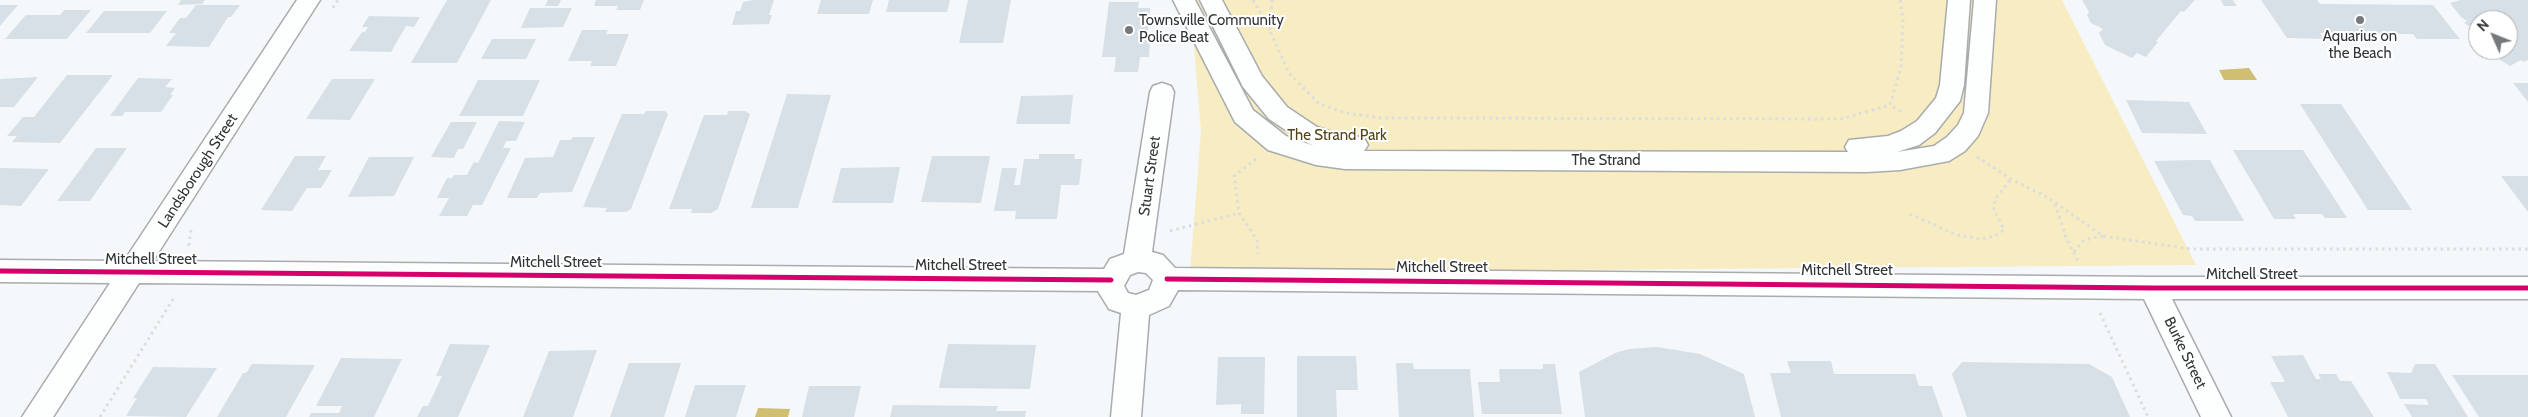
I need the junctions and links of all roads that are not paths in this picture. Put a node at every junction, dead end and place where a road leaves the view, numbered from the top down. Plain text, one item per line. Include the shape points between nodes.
1 (1184, 0) edge
2 (1211, 0) edge
3 (1959, 0) edge
4 (1985, 0) edge
5 (318, 8) edge
6 (1162, 92) dead end
7 (1139, 250) junction
8 (0, 272) edge
9 (132, 272) junction
10 (1166, 279) junction
11 (1111, 280) junction
12 (2153, 288) junction
13 (2528, 288) edge
14 (1136, 306) junction
15 (37, 417) edge
16 (1126, 417) edge
17 (2216, 417) edge

1 - 4 street, The Strand via 1244,116 1277,143 1316,156 1345,160 1848,162 1900,161 1940,154 1969,130 1976,113
2 - 3 street, The Strand via 1252,81 1278,113 1295,126 1325,140 1380,150 1861,148 1888,145 1910,138 1926,127 1948,101
5 - 9 street, Landsborough Street
6 - 7 street, Stuart Street
7 - 10 street via 1160,267
7 - 11 street
8 - 9 street, Mitchell Street
9 - 11 street, Mitchell Street
9 - 15 street, Landsborough Street
10 - 12 street, Mitchell Street
10 - 14 street via 1159,298
11 - 14 street via 1113,295 1119,301
12 - 13 street, Mitchell Street
12 - 17 street, Burke Street
14 - 16 street

